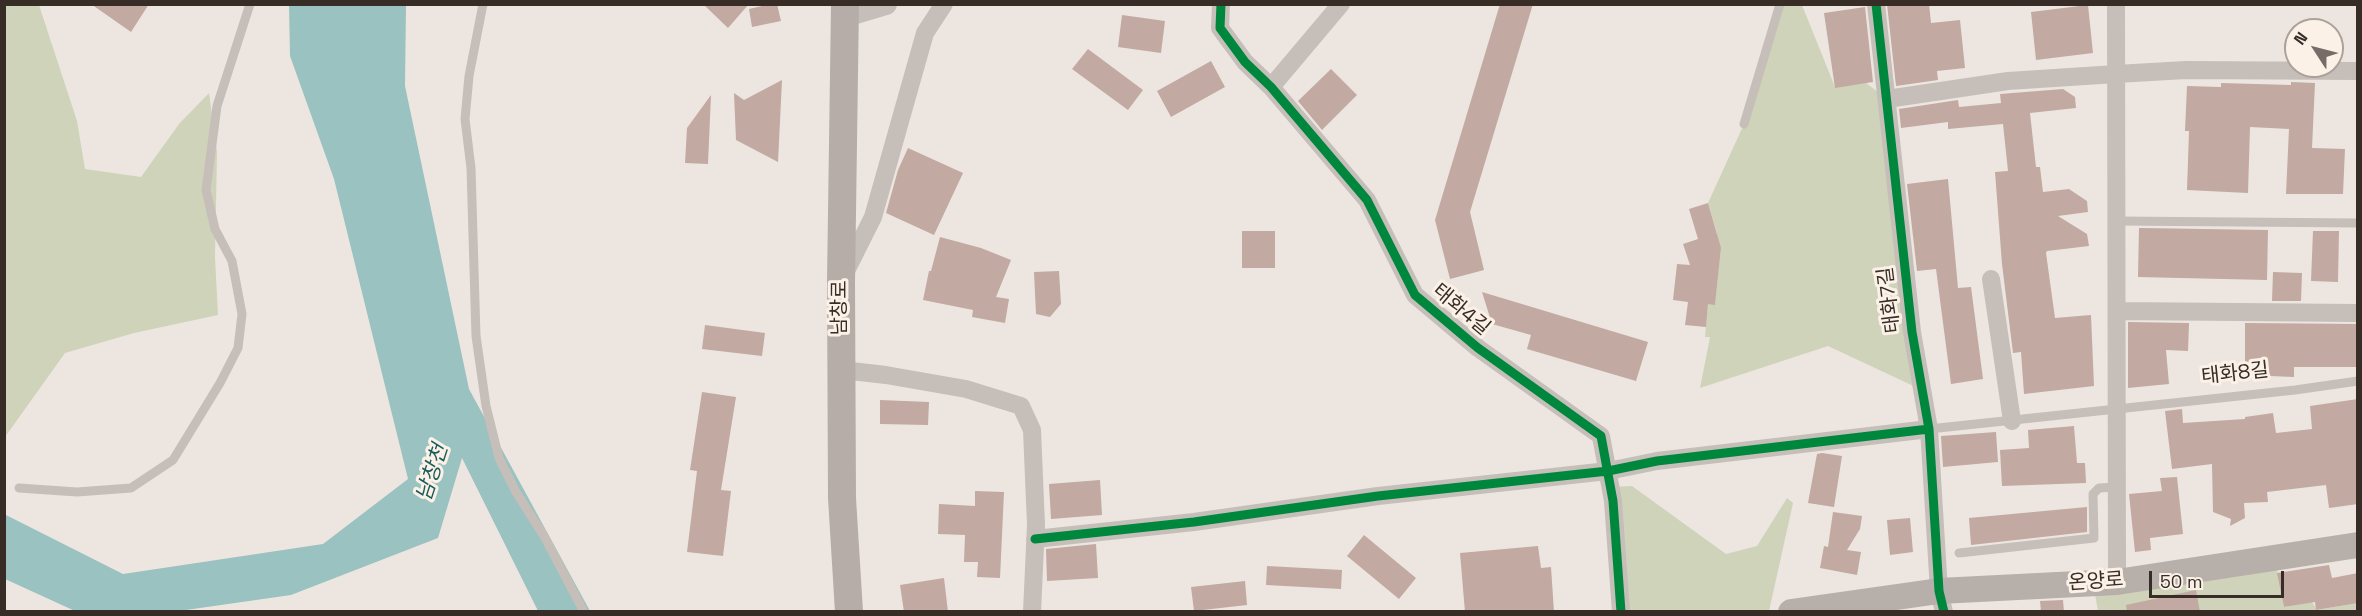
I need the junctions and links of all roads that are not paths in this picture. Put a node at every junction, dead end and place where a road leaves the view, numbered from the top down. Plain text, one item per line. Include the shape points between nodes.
1 (250, 4) edge
2 (483, 4) edge
3 (886, 4) edge
4 (944, 4) edge
5 (1221, 4) edge
6 (1341, 4) edge
7 (1780, 4) edge
8 (1876, 4) edge
9 (2116, 4) edge
10 (845, 10) edge
11 (2358, 70) edge
12 (2116, 74) junction
13 (1271, 87) junction
14 (1887, 99) junction
15 (1744, 124) dead end
16 (2117, 221) junction
17 (2358, 223) edge
18 (1991, 279) dead end
19 (841, 282) junction
20 (2117, 311) junction
21 (2358, 313) edge
22 (842, 370) junction
23 (2358, 381) edge
24 (2117, 409) junction
25 (2012, 420) junction
26 (1929, 429) junction
27 (1608, 471) junction
28 (2117, 487) junction
29 (19, 488) dead end
30 (1035, 539) junction
31 (2358, 545) edge
32 (1959, 553) dead end
33 (2117, 582) junction
34 (1942, 601) edge
35 (848, 608) edge
36 (585, 612) edge
37 (1032, 612) edge
38 (1621, 612) edge
39 (1791, 612) edge

1 - 29 lane via 217,106 206,190 216,229 232,261 242,315 238,348 173,460 131,488 77,492
2 - 36 lane via 465,119 471,168 476,336 486,406 499,458
3 - 10 street
4 - 19 street via 925,33 873,217
5 - 13 street, 태화4길 via 1220,28 1245,62
6 - 13 street
7 - 15 lane
8 - 14 street, 태화7길
9 - 12 street
10 - 19 main road, 남창로
11 - 12 street
12 - 14 street via 2008,81
12 - 16 street
13 - 27 street, 태화4길 via 1366,200 1415,295 1478,348 1601,436
14 - 26 street, 태화7길 via 1911,332
16 - 17 lane
16 - 20 street
18 - 25 street
19 - 22 main road, 남창로
20 - 21 street
20 - 24 street
22 - 30 street via 966,389 1021,406 1032,430
22 - 35 main road, 남창로 via 842,498
23 - 24 lane, 태화8길
24 - 25 lane, 태화8길
24 - 28 street
25 - 26 lane, 태화8길
26 - 27 street via 1657,461
26 - 34 street, 태화7길
27 - 30 street
27 - 38 street, 태화4길
28 - 32 lane via 2099,488 2093,494 2094,538
28 - 33 street
30 - 37 street
31 - 33 main road, 온양로
33 - 34 main road, 온양로
34 - 39 main road, 온양로

